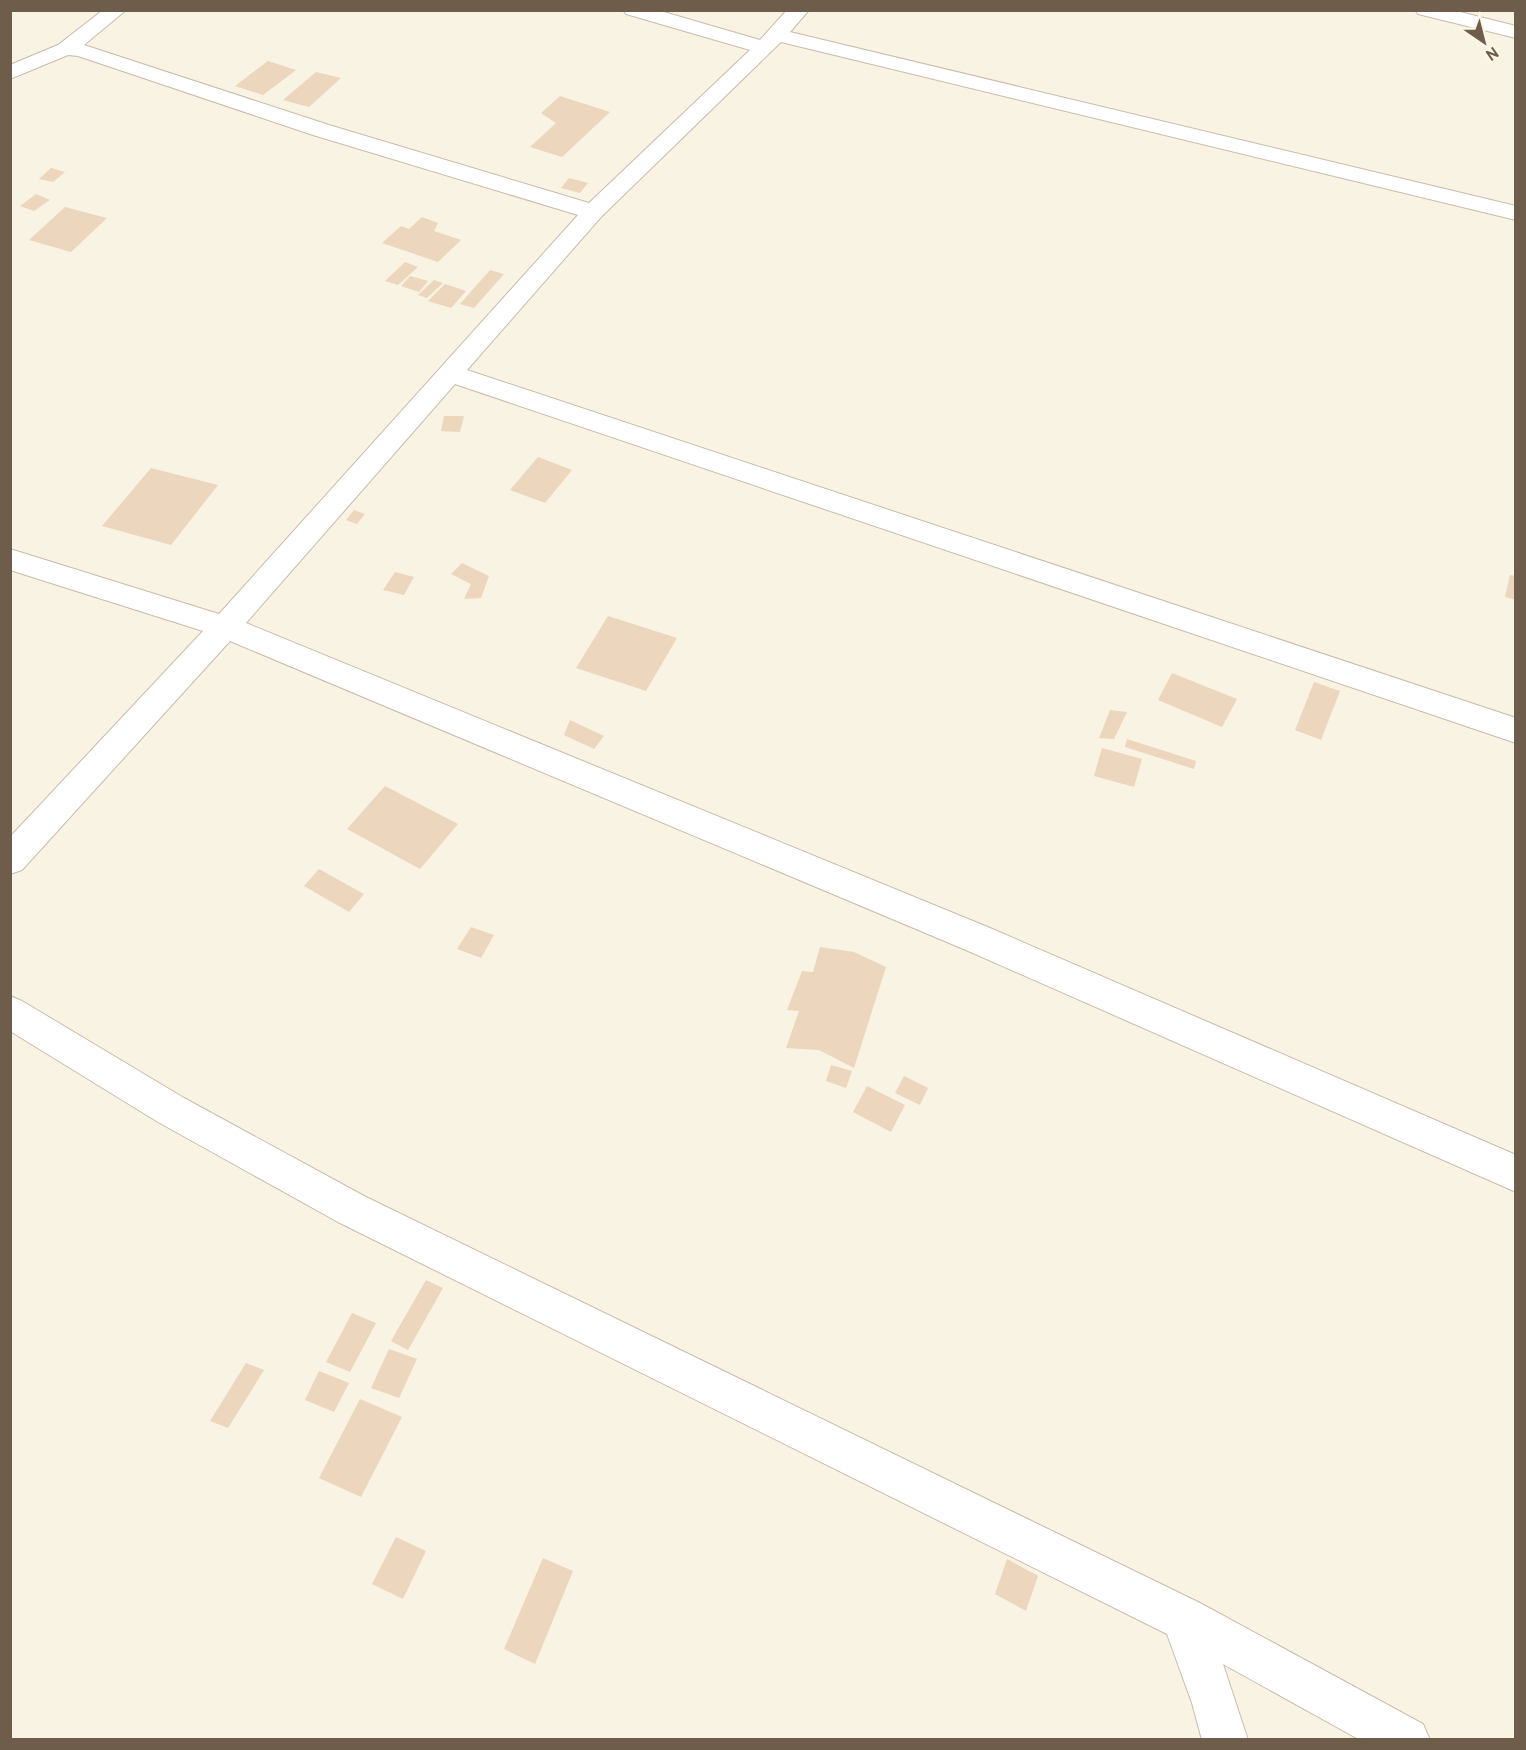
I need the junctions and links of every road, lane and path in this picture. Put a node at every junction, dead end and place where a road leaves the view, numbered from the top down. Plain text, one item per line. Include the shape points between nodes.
1 (116, 10) edge
2 (633, 10) edge
3 (799, 10) edge
4 (1425, 10) edge
5 (1515, 32) edge
6 (770, 42) junction
7 (65, 49) junction
8 (10, 73) edge
9 (593, 212) junction
10 (1515, 213) edge
11 (448, 373) junction
12 (10, 560) edge
13 (225, 627) junction
14 (1515, 731) edge
15 (10, 861) edge
16 (10, 1012) edge
17 (1515, 1174) edge
18 (1184, 1619) junction
19 (1226, 1740) edge
20 (1407, 1740) edge

1 - 7 street
2 - 6 street
3 - 6 street
4 - 5 street
6 - 9 street
6 - 10 street
7 - 8 street
7 - 9 street via 80,50 321,130
9 - 11 street
11 - 13 street
11 - 14 street
12 - 13 street
13 - 15 street
13 - 17 street via 978,939
16 - 18 street via 171,1110 351,1209
18 - 19 street
18 - 20 street

